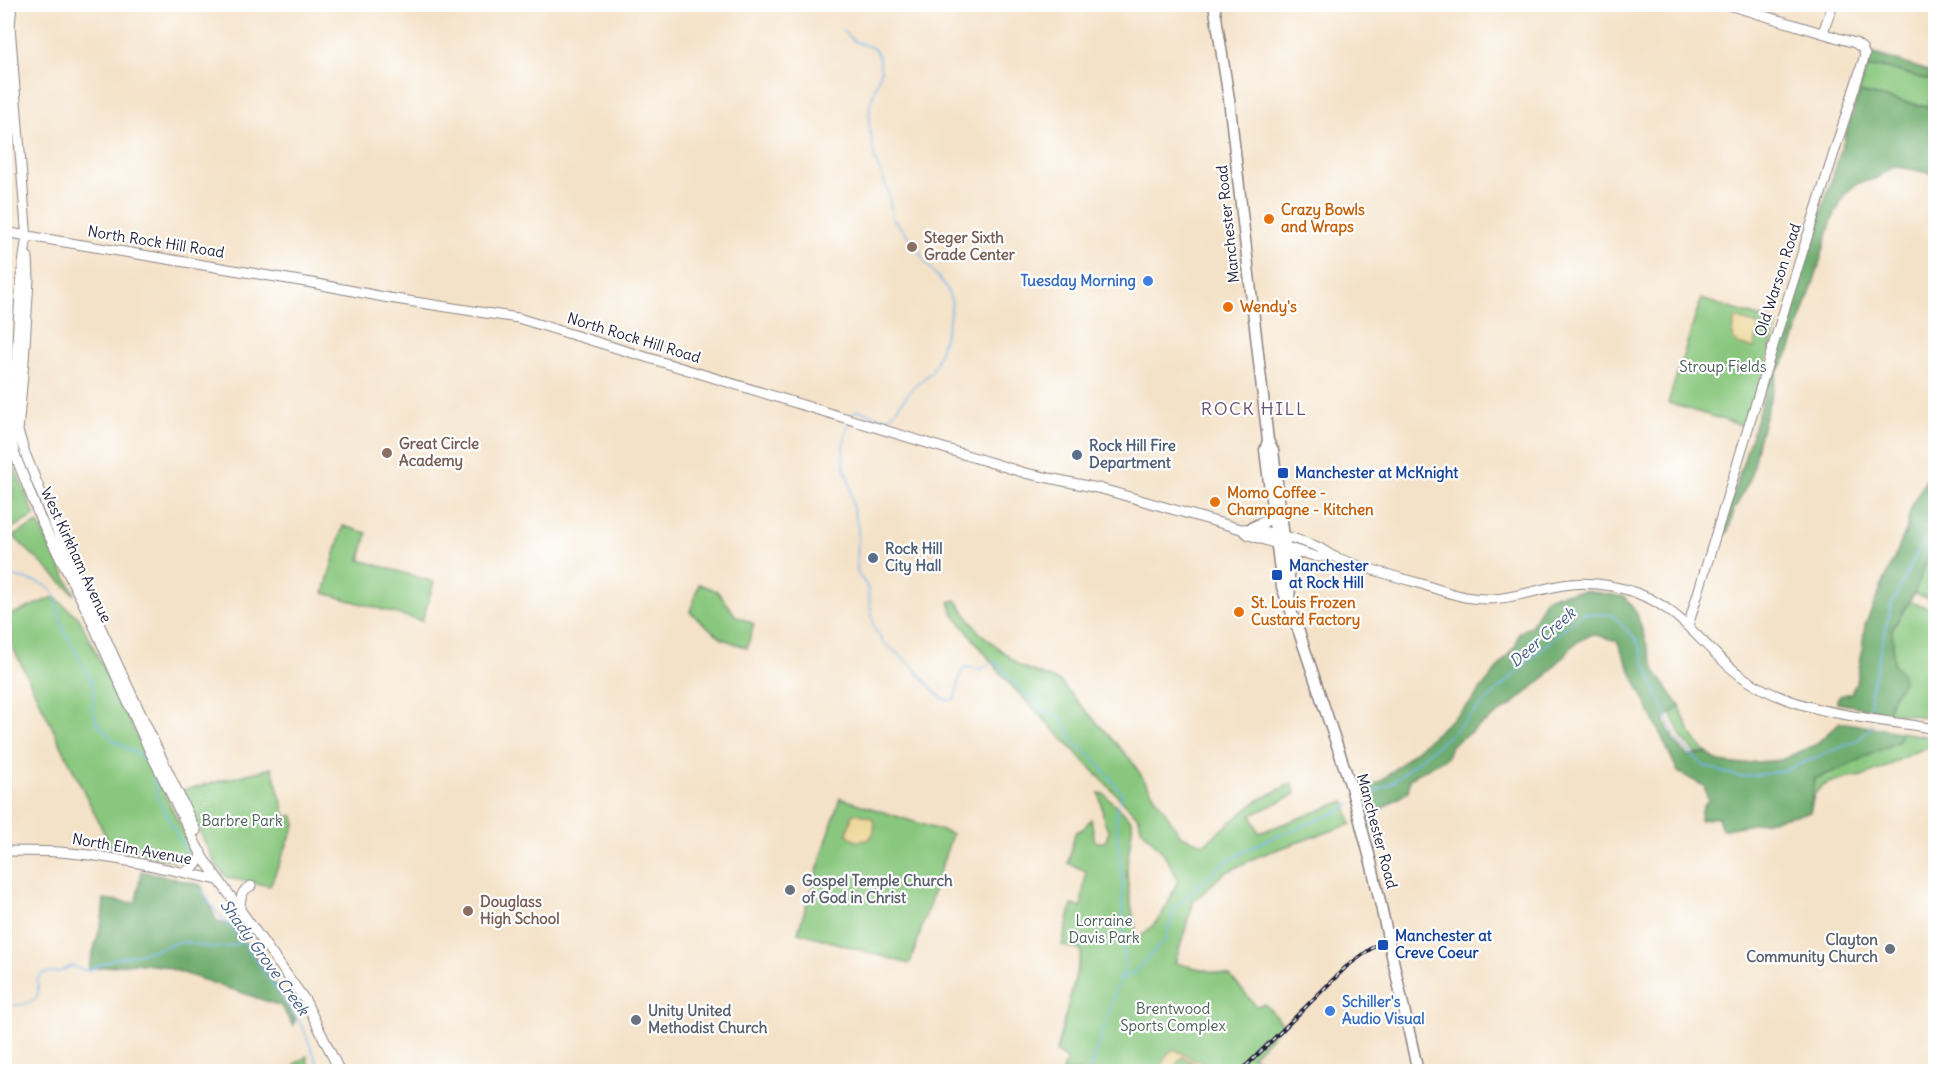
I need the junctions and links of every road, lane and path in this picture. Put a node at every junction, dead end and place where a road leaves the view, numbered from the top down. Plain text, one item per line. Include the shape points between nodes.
1 (12, 4) edge
2 (1214, 4) edge
3 (1725, 4) edge
4 (1833, 4) edge
5 (1823, 32) junction
6 (4, 232) edge
7 (27, 236) junction
8 (1268, 441) junction
9 (1272, 510) junction
10 (1246, 528) junction
11 (1280, 541) junction
12 (1301, 552) junction
13 (1332, 556) junction
14 (1288, 564) junction
15 (1289, 602) junction
16 (1688, 626) junction
17 (1935, 729) edge
18 (4, 851) edge
19 (201, 852) junction
20 (209, 864) junction
21 (183, 872) junction
22 (218, 880) junction
23 (251, 886) dead end
24 (240, 910) junction
25 (340, 1071) edge
26 (1418, 1071) edge

1 - 7 street, West Kirkham Avenue via 11,36
2 - 8 main road, Manchester Road via 1229,99
3 - 5 street, Old Warson Road
4 - 5 street
5 - 16 street, Old Warson Road via 1859,45 1865,60
6 - 7 street, North Rock Hill Road
7 - 10 street, North Rock Hill Road via 518,318 1025,473 1102,489
7 - 19 street, West Kirkham Avenue via 10,436 15,455 40,518
7 - 20 street, West Kirkham Avenue via 29,279 18,431 50,515
8 - 9 main road, Manchester Road via 1265,450
8 - 11 main road, Manchester Road via 1273,450
9 - 10 main road via 1266,521
9 - 11 main road, Manchester Road
10 - 11 street, North Rock Hill Road
11 - 12 street
11 - 13 street via 1320,548
11 - 14 main road, Manchester Road
11 - 15 main road, Manchester Road via 1282,587
12 - 13 street
12 - 14 main road via 1292,556
13 - 16 street via 1465,597 1491,600 1563,585 1613,586 1666,608
14 - 15 main road, Manchester Road
15 - 26 main road, Manchester Road via 1353,793
16 - 17 street via 1744,678 1773,695 1806,707
18 - 21 street, North Elm Avenue via 60,852
19 - 20 street, West Kirkham Avenue
19 - 21 street via 196,866
20 - 22 street, West Kirkham Avenue
21 - 22 street, North Elm Avenue
22 - 24 street, West Kirkham Avenue
23 - 24 street via 241,895
24 - 25 street, West Kirkham Avenue via 304,1000

